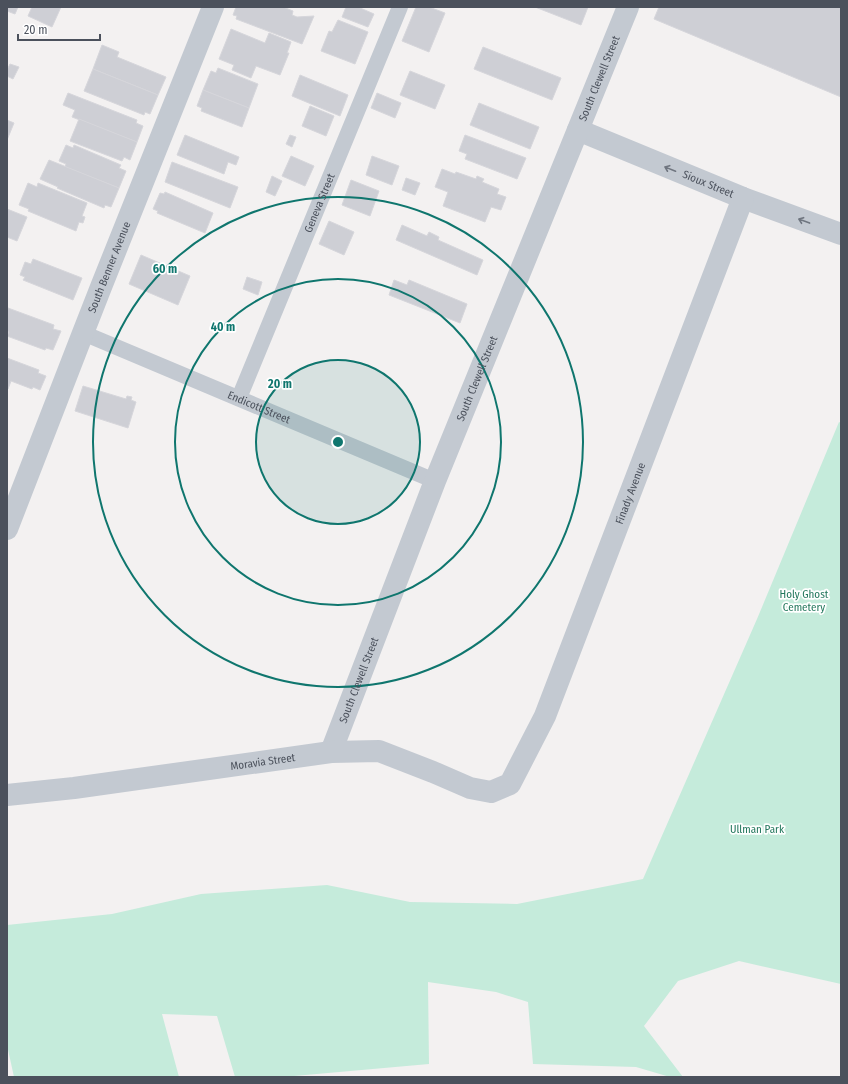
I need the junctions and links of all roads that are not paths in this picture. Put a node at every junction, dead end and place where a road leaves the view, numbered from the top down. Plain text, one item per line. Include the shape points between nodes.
1 (213, 7) edge
2 (400, 7) edge
3 (628, 7) edge
4 (578, 130) junction
5 (743, 198) junction
6 (841, 234) edge
7 (82, 333) junction
8 (239, 398) junction
9 (436, 481) junction
10 (7, 529) edge
11 (331, 752) junction
12 (510, 784) joint
13 (7, 795) edge

1 - 7 street, South Benner Avenue
2 - 8 lane, Geneva Street
3 - 4 street, South Clewell Street
5 -> 4 street, Sioux Street
4 - 9 street, South Clewell Street
6 -> 5 street, Sioux Street
5 - 12 street, Finady Avenue via 545,716
7 - 8 lane, Endicott Street
7 - 10 street, South Benner Avenue
8 - 9 lane, Endicott Street
9 - 11 street, South Clewell Street
11 - 12 street, Moravia Street via 379,751 470,788 491,792
11 - 13 street, Moravia Street

